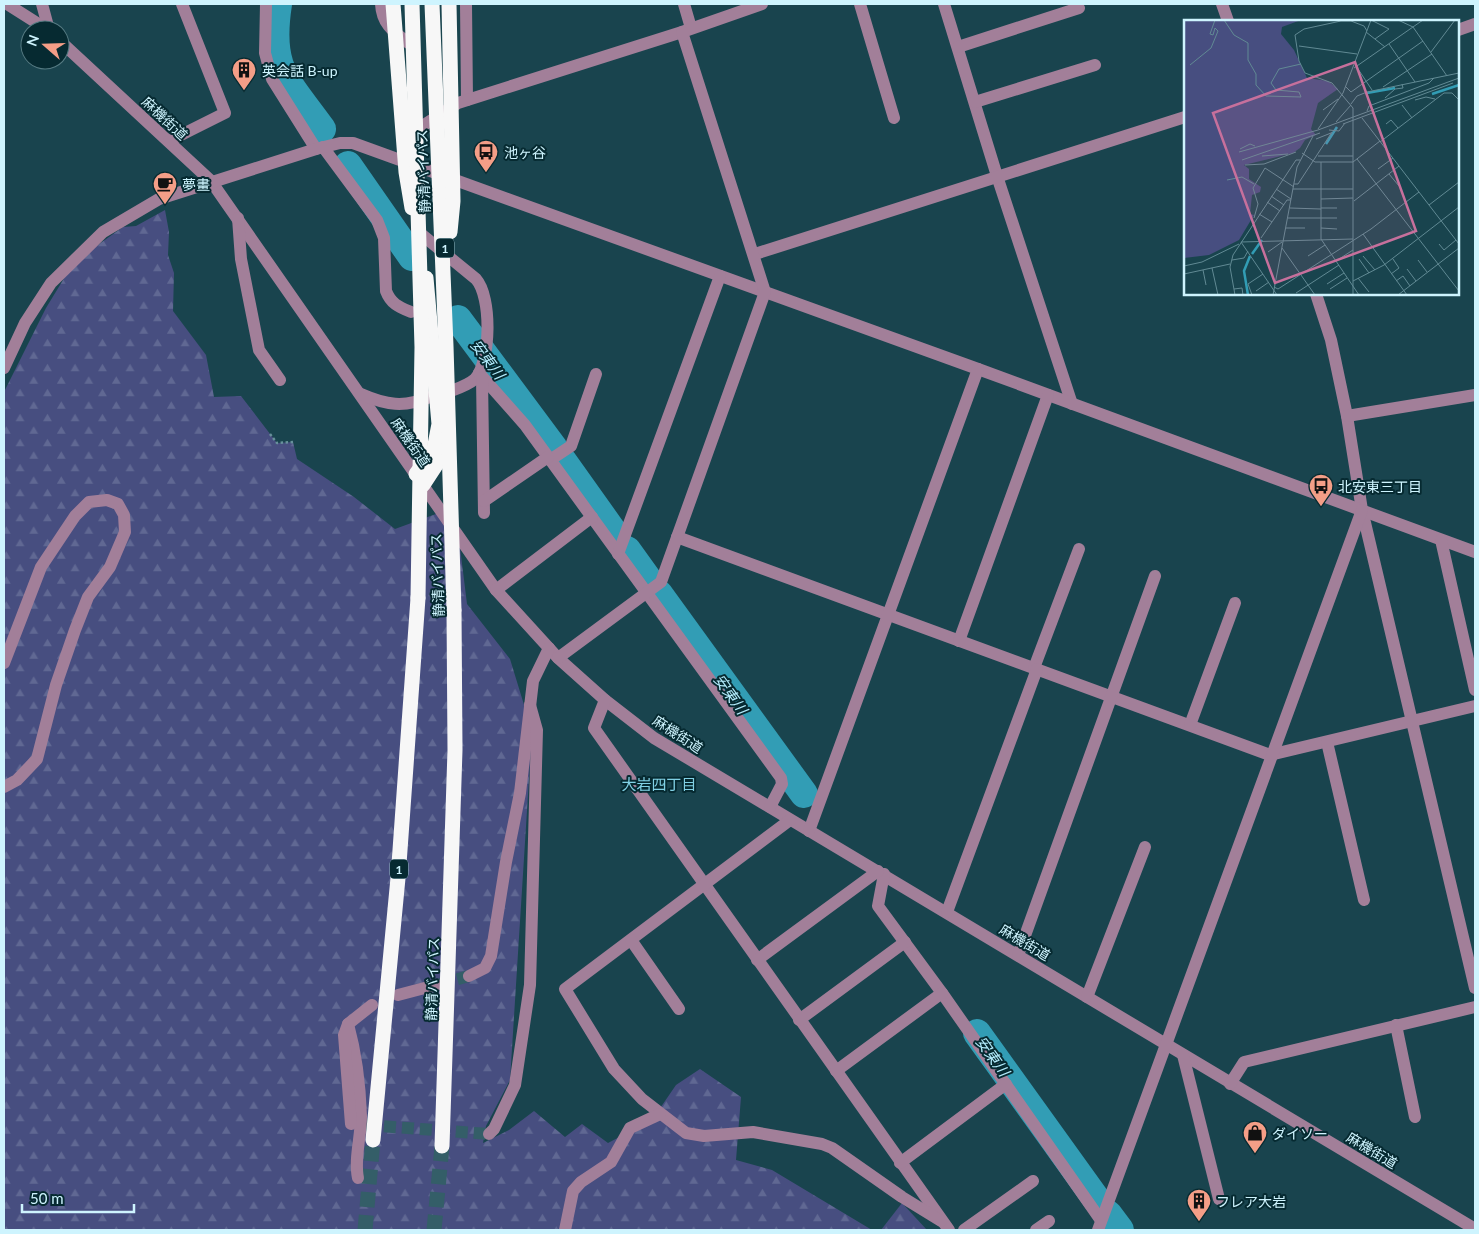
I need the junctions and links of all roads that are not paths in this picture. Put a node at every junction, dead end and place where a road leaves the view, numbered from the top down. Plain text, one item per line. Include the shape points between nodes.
1 (7, 4) edge
2 (42, 4) edge
3 (182, 4) edge
4 (266, 4) edge
5 (381, 4) edge
6 (393, 4) edge
7 (410, 4) edge
8 (434, 4) edge
9 (449, 4) edge
10 (466, 4) edge
11 (684, 4) edge
12 (762, 4) edge
13 (860, 4) edge
14 (944, 4) edge
15 (1222, 4) edge
16 (1080, 8) dead end
17 (32, 20) edge
18 (46, 20) edge
19 (1228, 20) edge
20 (1475, 24) edge
21 (687, 30) junction
22 (1459, 30) edge
23 (410, 44) junction
24 (958, 47) junction
25 (70, 50) edge
26 (1095, 65) dead end
27 (467, 100) junction
28 (975, 102) junction
29 (440, 115) junction
30 (1184, 117) edge
31 (894, 118) dead end
32 (413, 132) junction
33 (169, 141) junction
34 (319, 148) junction
35 (415, 165) junction
36 (442, 175) junction
37 (997, 176) junction
38 (211, 181) junction
39 (238, 218) junction
40 (421, 234) junction
41 (445, 252) junction
42 (755, 254) junction
43 (420, 259) junction
44 (720, 276) junction
45 (444, 286) junction
46 (765, 292) junction
47 (1316, 295) edge
48 (412, 312) dead end
49 (4, 368) edge
50 (978, 369) junction
51 (480, 373) junction
52 (596, 374) dead end
53 (280, 380) dead end
54 (444, 393) junction
55 (361, 394) junction
56 (1048, 395) junction
57 (1475, 395) edge
58 (1072, 404) junction
59 (1347, 416) junction
60 (549, 459) junction
61 (420, 480) junction
62 (1362, 510) junction
63 (592, 518) junction
64 (677, 537) junction
65 (1441, 540) junction
66 (1079, 548) dead end
67 (1475, 552) edge
68 (618, 554) junction
69 (1155, 576) dead end
70 (496, 590) junction
71 (647, 593) junction
72 (1235, 602) dead end
73 (887, 614) junction
74 (959, 641) junction
75 (549, 648) junction
76 (558, 658) junction
77 (4, 663) edge
78 (1036, 669) junction
79 (1475, 690) edge
80 (1111, 696) junction
81 (605, 700) junction
82 (530, 705) junction
83 (1475, 706) edge
84 (1412, 722) junction
85 (1190, 726) junction
86 (1327, 742) junction
87 (1270, 755) junction
88 (4, 787) edge
89 (770, 808) junction
90 (790, 820) junction
91 (809, 832) junction
92 (1144, 847) dead end
93 (881, 873) junction
94 (704, 885) junction
95 (1364, 900) dead end
96 (947, 912) junction
97 (631, 940) junction
98 (904, 942) junction
99 (1018, 955) junction
100 (757, 960) junction
101 (469, 976) tunnel mouth
102 (436, 985) tunnel mouth
103 (1475, 988) edge
104 (942, 993) junction
105 (398, 995) dead end
106 (1087, 997) junction
107 (372, 1005) dead end
108 (1475, 1007) edge
109 (679, 1010) dead end
110 (799, 1020) junction
111 (348, 1024) junction
112 (1396, 1025) junction
113 (1165, 1045) junction
114 (1183, 1056) junction
115 (836, 1071) junction
116 (1006, 1084) junction
117 (1230, 1084) junction
118 (660, 1114) junction
119 (1415, 1117) dead end
120 (351, 1124) dead end
121 (489, 1134) dead end
122 (373, 1140) tunnel mouth
123 (442, 1146) tunnel mouth
124 (900, 1163) junction
125 (358, 1178) dead end
126 (1033, 1181) dead end
127 (1219, 1199) dead end
128 (1049, 1221) dead end
129 (1099, 1225) edge
130 (945, 1226) edge
131 (1475, 1229) edge
132 (565, 1230) edge
133 (964, 1230) edge
134 (1036, 1230) edge

1 - 17 street
2 - 18 street
3 - 33 street via 225,113
4 - 34 street via 265,53 272,79
5 - 23 street via 384,22 389,29
6 - 43 highway, 1, bridge via 406,172
7 - 23 highway, 1
7 - 43 highway, 静清バイパス / 1, bridge
8 - 29 highway, 1
8 - 45 highway, 静清バイパス / 1, bridge
9 - 45 highway, 1, bridge via 453,201
10 - 27 street
11 - 21 street
12 - 21 street
13 - 31 street
14 - 24 street
15 - 19 street
16 - 24 street
20 - 22 street
21 - 27 street
21 - 42 street
23 - 32 highway, 1
24 - 28 street
25 - 33 street, 麻機街道
26 - 28 street
27 - 29 street
28 - 37 street
29 - 32 street
29 - 36 highway, 1
30 - 37 street
32 - 35 highway, 1
33 - 38 street, 麻機街道
34 - 35 street via 353,143
34 - 38 street
34 - 48 street via 377,220 382,230 388,298 393,304
35 - 36 street
35 - 40 highway, 1
36 - 41 highway, 1
36 - 44 street
37 - 42 street
37 - 58 street
38 - 39 street, 麻機街道
38 - 49 street via 159,199 103,232 51,283 26,323
39 - 53 street via 241,259 259,350
39 - 55 street, 麻機街道
40 - 41 street
40 - 54 highway, 1
41 - 51 street via 482,285 486,297 487,338
41 - 54 highway, 1
42 - 46 street
43 - 122 highway, 静清バイパス / 1, bridge via 422,376 418,598 398,878
44 - 46 street
44 - 68 street
45 - 123 highway, 静清バイパス / 1, bridge via 456,750
46 - 50 street
46 - 64 street
47 - 59 street via 1331,340
50 - 56 street
50 - 73 street
51 - 54 street via 465,386
51 - 60 street via 525,425
51 - 60 street via 484,507
52 - 60 street via 571,446
54 - 55 street via 395,405 380,403
54 - 61 highway, 1 via 438,437
55 - 61 street, 麻機街道
56 - 58 street
56 - 74 street
57 - 59 street
58 - 62 street
59 - 62 street
60 - 63 street
61 - 70 street, 麻機街道
62 - 65 street
62 - 84 street
62 - 87 street
63 - 68 street
63 - 70 street
64 - 71 street via 661,582
64 - 73 street
65 - 67 street
65 - 79 street
66 - 78 street
68 - 71 street
69 - 80 street
70 - 75 street, 麻機街道
71 - 76 street
71 - 89 street via 781,778 782,784
72 - 85 street
73 - 74 street
73 - 91 street
74 - 78 street
75 - 76 street, 麻機街道
75 - 82 street via 533,681
76 - 81 street, 麻機街道
77 - 88 street via 41,567 75,516 89,502 107,500 118,504 124,515 125,532 110,567 88,596 74,630 37,759 18,780
78 - 80 street
78 - 96 street
80 - 85 street
80 - 99 street
81 - 89 street, 麻機街道 via 654,738
81 - 94 street via 594,728
82 - 101 street via 520,793 491,956 485,968
82 - 121 street via 537,730 530,985 515,1085
83 - 84 street
84 - 86 street
84 - 103 street
85 - 87 street
86 - 87 street
86 - 95 street
87 - 113 street
89 - 90 street, 麻機街道
90 - 91 street, 麻機街道
90 - 94 street
91 - 93 street, 麻機街道
92 - 106 street
93 - 96 street, 麻機街道
93 - 98 street via 878,906
93 - 100 street
94 - 97 street
94 - 100 street
96 - 99 street, 麻機街道
97 - 109 street
97 - 118 street via 565,989 614,1069
98 - 104 street
98 - 110 street
99 - 106 street, 麻機街道
100 - 110 street
102 - 105 street
104 - 115 street
104 - 116 street
106 - 113 street, 麻機街道
107 - 111 street
108 - 112 street
110 - 115 street
111 - 120 street via 344,1035
111 - 125 street via 354,1046 361,1116
112 - 117 street via 1244,1062
112 - 119 street
113 - 114 street, 麻機街道
113 - 129 street
114 - 117 street, 麻機街道
114 - 127 street
115 - 124 street
116 - 124 street
116 - 129 street
117 - 131 street, 麻機街道
118 - 130 street via 686,1133 704,1136 753,1132 832,1148
118 - 132 street via 630,1128 611,1162 573,1191
124 - 130 street
126 - 133 street
128 - 134 street

